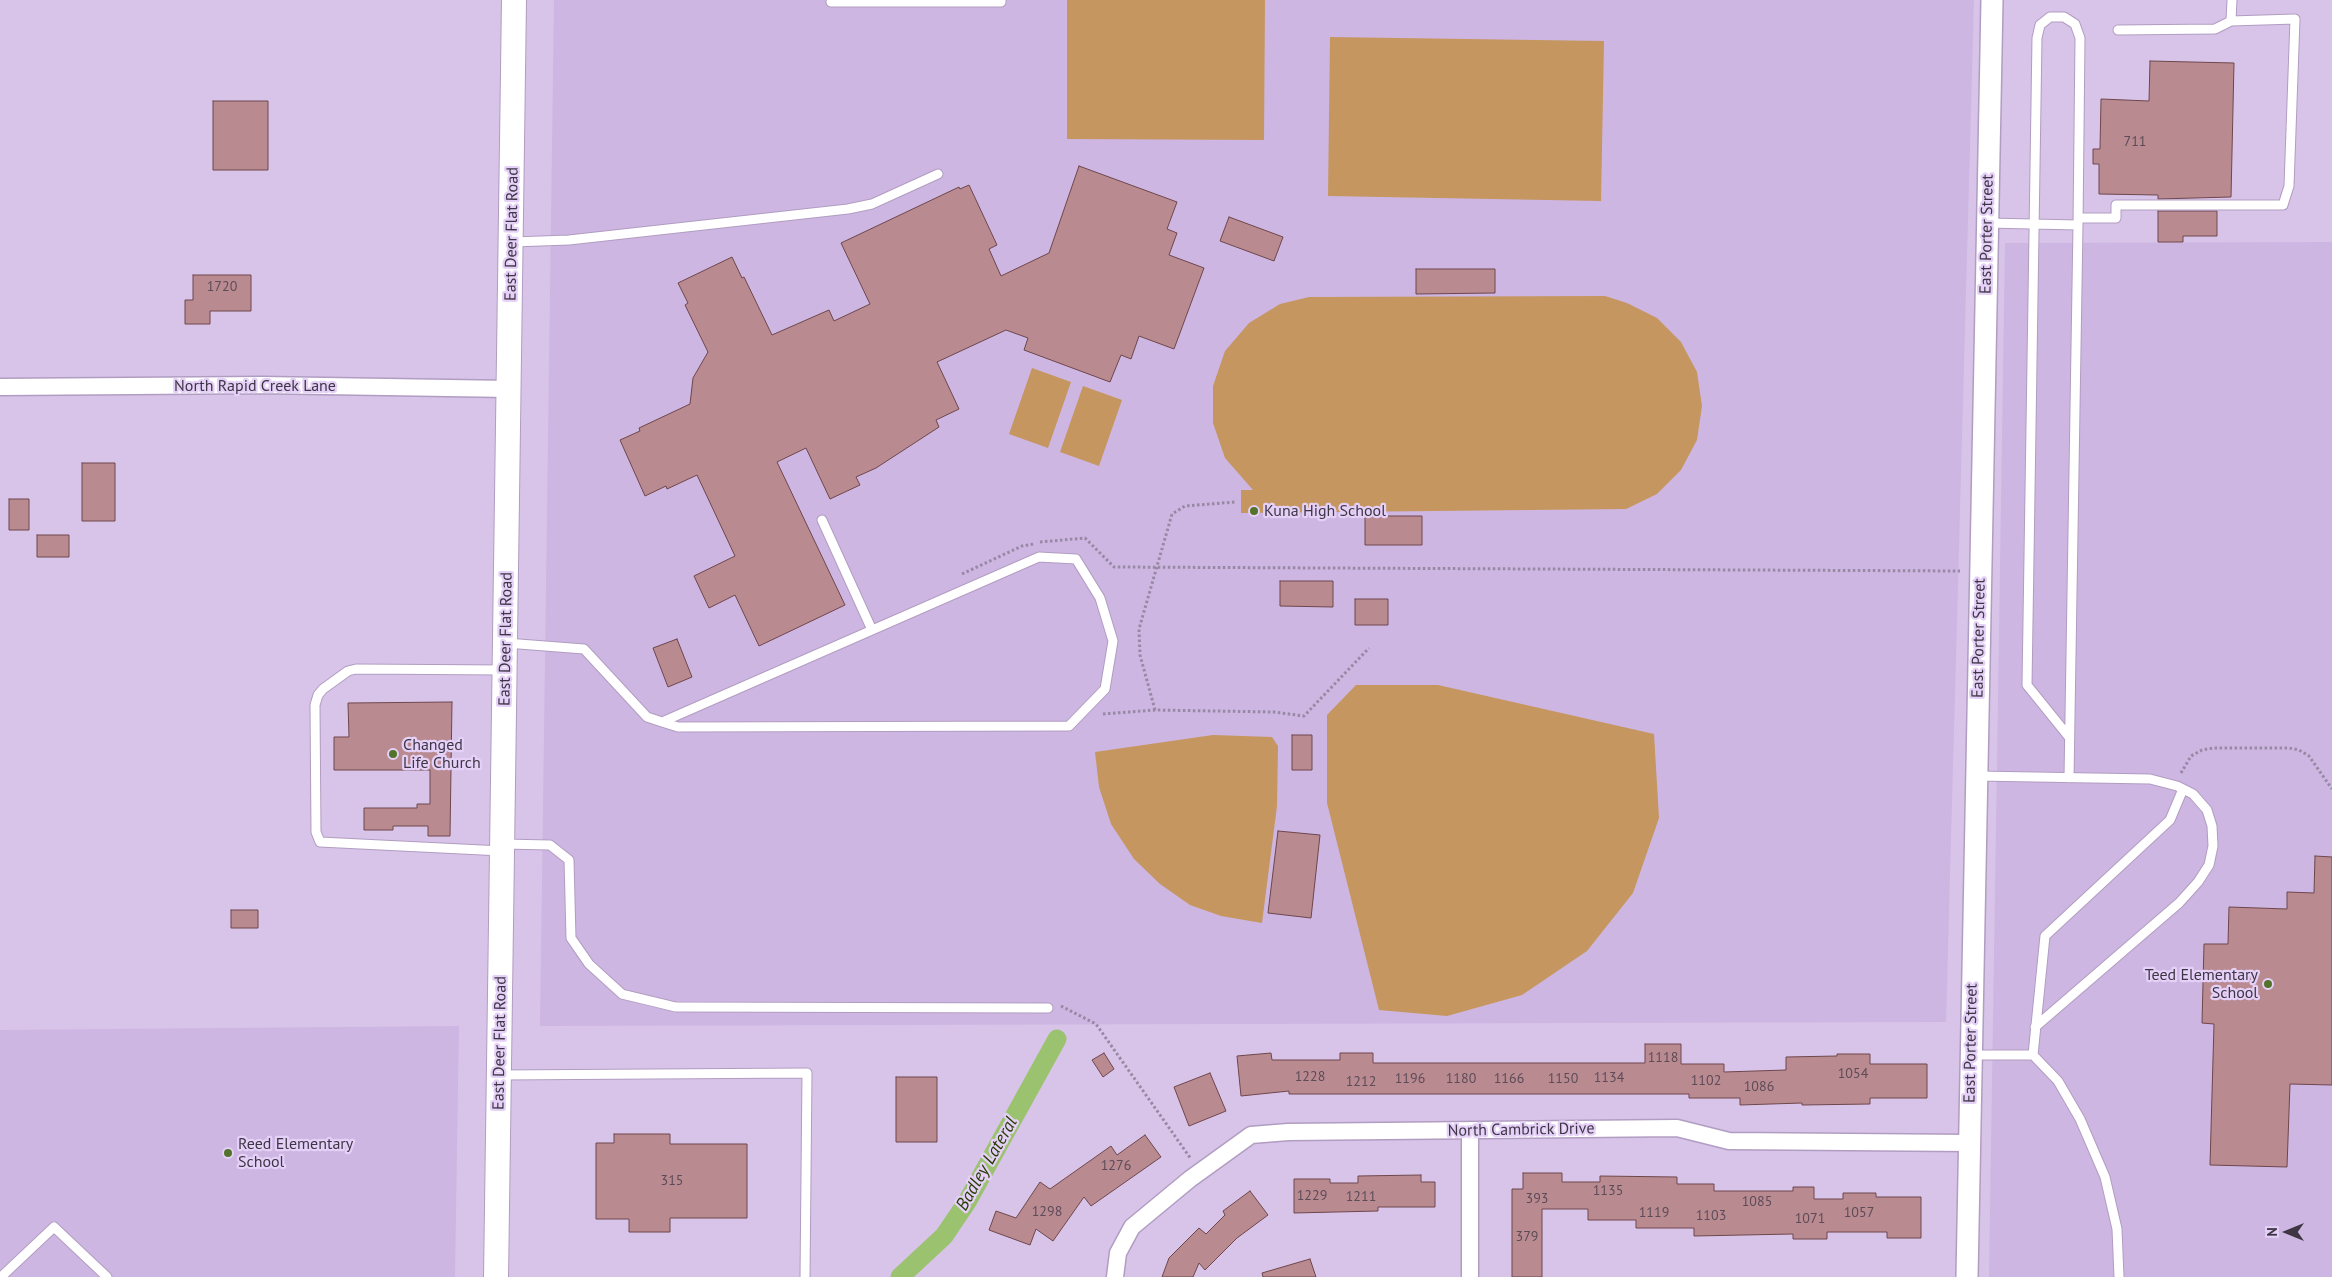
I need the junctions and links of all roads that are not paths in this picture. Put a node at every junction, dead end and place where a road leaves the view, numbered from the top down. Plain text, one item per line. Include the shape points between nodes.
1 (514, 0) edge
2 (1001, 0) edge
3 (1992, 0) edge
4 (2232, 0) edge
5 (831, 2) dead end
6 (2231, 21) junction
7 (2118, 30) dead end
8 (938, 174) dead end
9 (2078, 221) junction
10 (1987, 223) junction
11 (2034, 224) junction
12 (512, 242) junction
13 (0, 387) edge
14 (510, 389) junction
15 (822, 520) dead end
16 (872, 630) junction
17 (506, 643) junction
18 (505, 670) junction
19 (662, 722) junction
20 (2069, 737) junction
21 (1976, 776) junction
22 (2069, 778) junction
23 (2180, 787) junction
24 (502, 847) junction
25 (1051, 1006) road end
26 (2036, 1027) junction
27 (2033, 1054) junction
28 (1971, 1055) junction
29 (499, 1075) junction
30 (1470, 1130) junction
31 (1969, 1142) junction
32 (1, 1277) edge
33 (108, 1277) edge
34 (496, 1277) edge
35 (805, 1277) edge
36 (1114, 1277) edge
37 (1470, 1277) edge
38 (1967, 1277) edge
39 (2119, 1277) edge

1 - 12 main road, East Deer Flat Road
2 - 5 lane
3 - 10 street, East Porter Street
4 - 6 lane
6 - 7 lane via 2215,29
6 - 9 lane via 2295,19 2289,186 2283,205 2116,205 2116,218
8 - 12 lane via 872,204 848,209 569,240
9 - 11 lane
9 - 11 lane via 2080,38 2075,24 2064,17 2050,17 2040,26 2037,38
9 - 20 lane
10 - 11 lane
10 - 21 street, East Porter Street
11 - 20 lane via 2027,685
12 - 14 main road, East Deer Flat Road
13 - 14 street, North Rapid Creek Lane via 262,385
14 - 17 main road, East Deer Flat Road
15 - 16 lane
16 - 19 lane
16 - 19 lane via 1039,557 1076,559 1100,598 1113,641 1105,689 1070,726 678,726
17 - 18 main road, East Deer Flat Road
17 - 19 lane via 584,649 647,717
18 - 24 main road, East Deer Flat Road
18 - 24 lane via 356,669 322,689 315,705 316,832 320,842
20 - 22 lane
21 - 22 lane
21 - 28 street, East Porter Street
22 - 23 lane via 2150,779
23 - 26 lane via 2170,820 2045,936
23 - 26 lane via 2207,810 2213,846 2209,865 2179,903
24 - 25 lane via 550,845 569,860 572,938 589,964 622,994 676,1007
24 - 29 main road, East Deer Flat Road
26 - 27 lane
27 - 28 lane
27 - 39 lane via 2058,1081 2080,1119 2105,1176 2117,1229
28 - 31 street, East Porter Street
29 - 34 main road, East Deer Flat Road
29 - 35 lane via 807,1073
30 - 31 street, North Cambrick Drive via 1677,1128 1729,1141
30 - 36 street, North Cambrick Drive via 1252,1135 1190,1179 1132,1228 1118,1253
30 - 37 street
31 - 38 street, East Porter Street
32 - 33 lane via 54,1227

